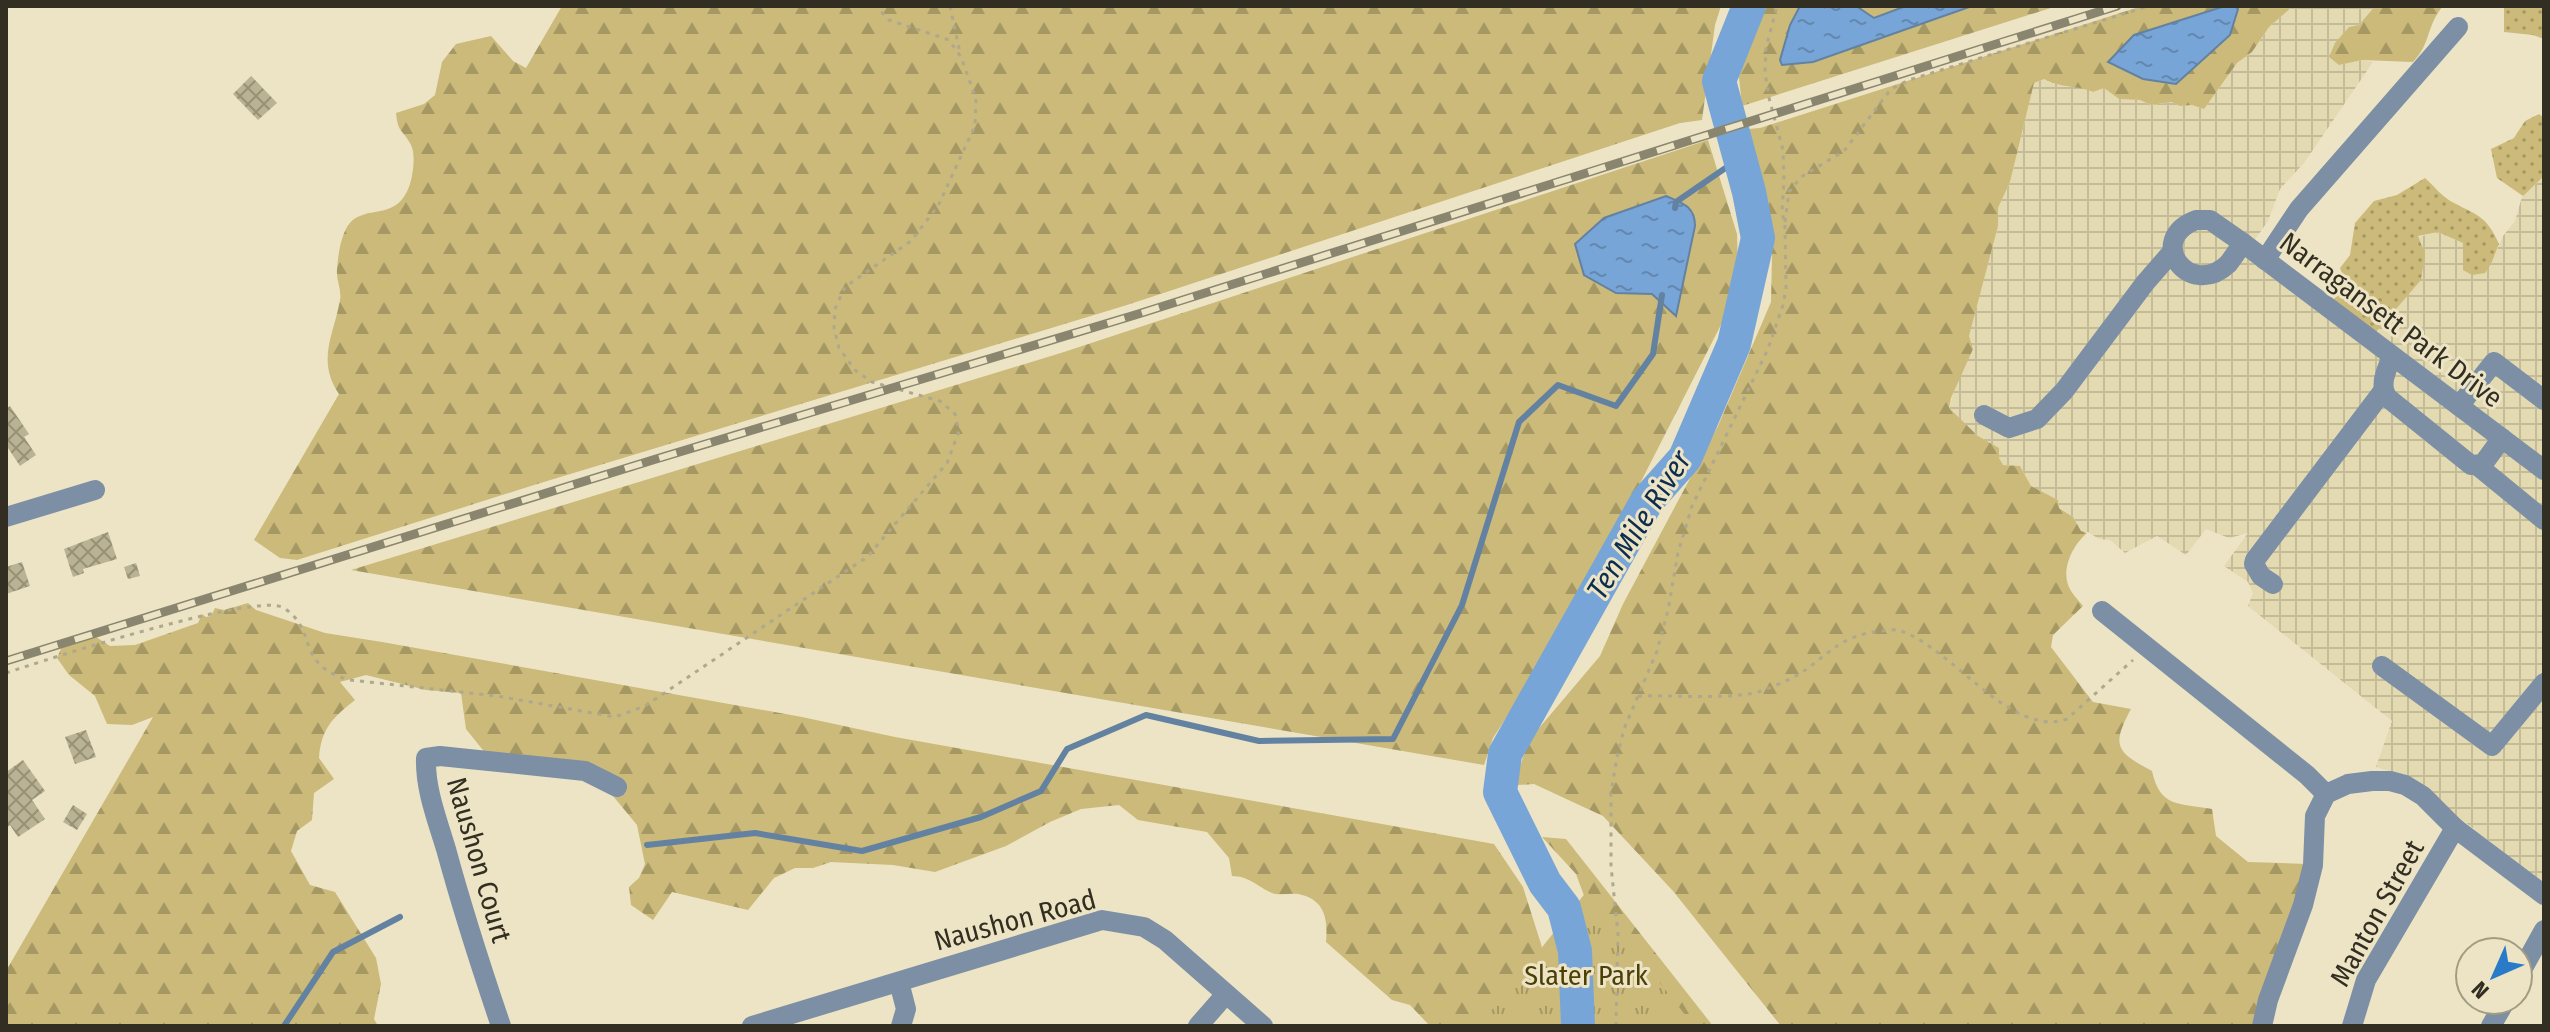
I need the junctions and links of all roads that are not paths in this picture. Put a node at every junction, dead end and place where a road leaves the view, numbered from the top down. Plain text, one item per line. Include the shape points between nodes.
1 (2458, 27) dead end
2 (2243, 243) junction
3 (2172, 252) junction
4 (2265, 260) junction
5 (2392, 356) junction
6 (2383, 391) junction
7 (2544, 400) edge
8 (2459, 406) junction
9 (1984, 415) dead end
10 (2502, 438) junction
11 (2478, 466) junction
12 (2544, 470) edge
13 (95, 490) dead end
14 (6, 517) edge
15 (2544, 520) edge
16 (2273, 584) dead end
17 (2102, 611) dead end
18 (2382, 666) dead end
19 (2544, 683) edge
20 (617, 787) dead end
21 (2326, 794) junction
22 (2455, 828) junction
23 (2544, 895) edge
24 (2544, 930) edge
25 (2534, 948) edge
26 (899, 982) junction
27 (1226, 994) junction
28 (501, 1026) edge
29 (752, 1026) edge
30 (901, 1026) edge
31 (1198, 1026) edge
32 (1263, 1026) edge
33 (2262, 1026) edge
34 (2352, 1026) edge

1 - 4 street via 2299,209
2 - 3 street, Narragansett Park Drive via 2228,264 2199,276 2187,271
2 - 3 street, Narragansett Park Drive via 2210,220 2196,220 2180,231
2 - 4 street, Narragansett Park Drive
3 - 9 street via 2037,419 2009,428
4 - 5 street, Narragansett Park Drive
5 - 6 street
5 - 8 street, Narragansett Park Drive
6 - 11 street
6 - 16 street via 2255,560 2261,576
7 - 8 street via 2494,362
8 - 10 street, Narragansett Park Drive
10 - 11 street
10 - 12 street, Narragansett Park Drive
11 - 15 street
13 - 14 street
17 - 21 street
18 - 19 street via 2490,746
20 - 28 street, Naushon Court via 585,771 426,758 425,777
21 - 22 street via 2348,784 2390,781 2423,796
21 - 33 street via 2315,816 2313,865 2303,905
22 - 23 street
22 - 34 street, Manton Street via 2366,980
24 - 25 street
26 - 27 street, Naushon Road via 1102,920 1144,927
26 - 29 street, Naushon Road
26 - 30 street via 906,1009
27 - 31 street
27 - 32 street, Naushon Road

